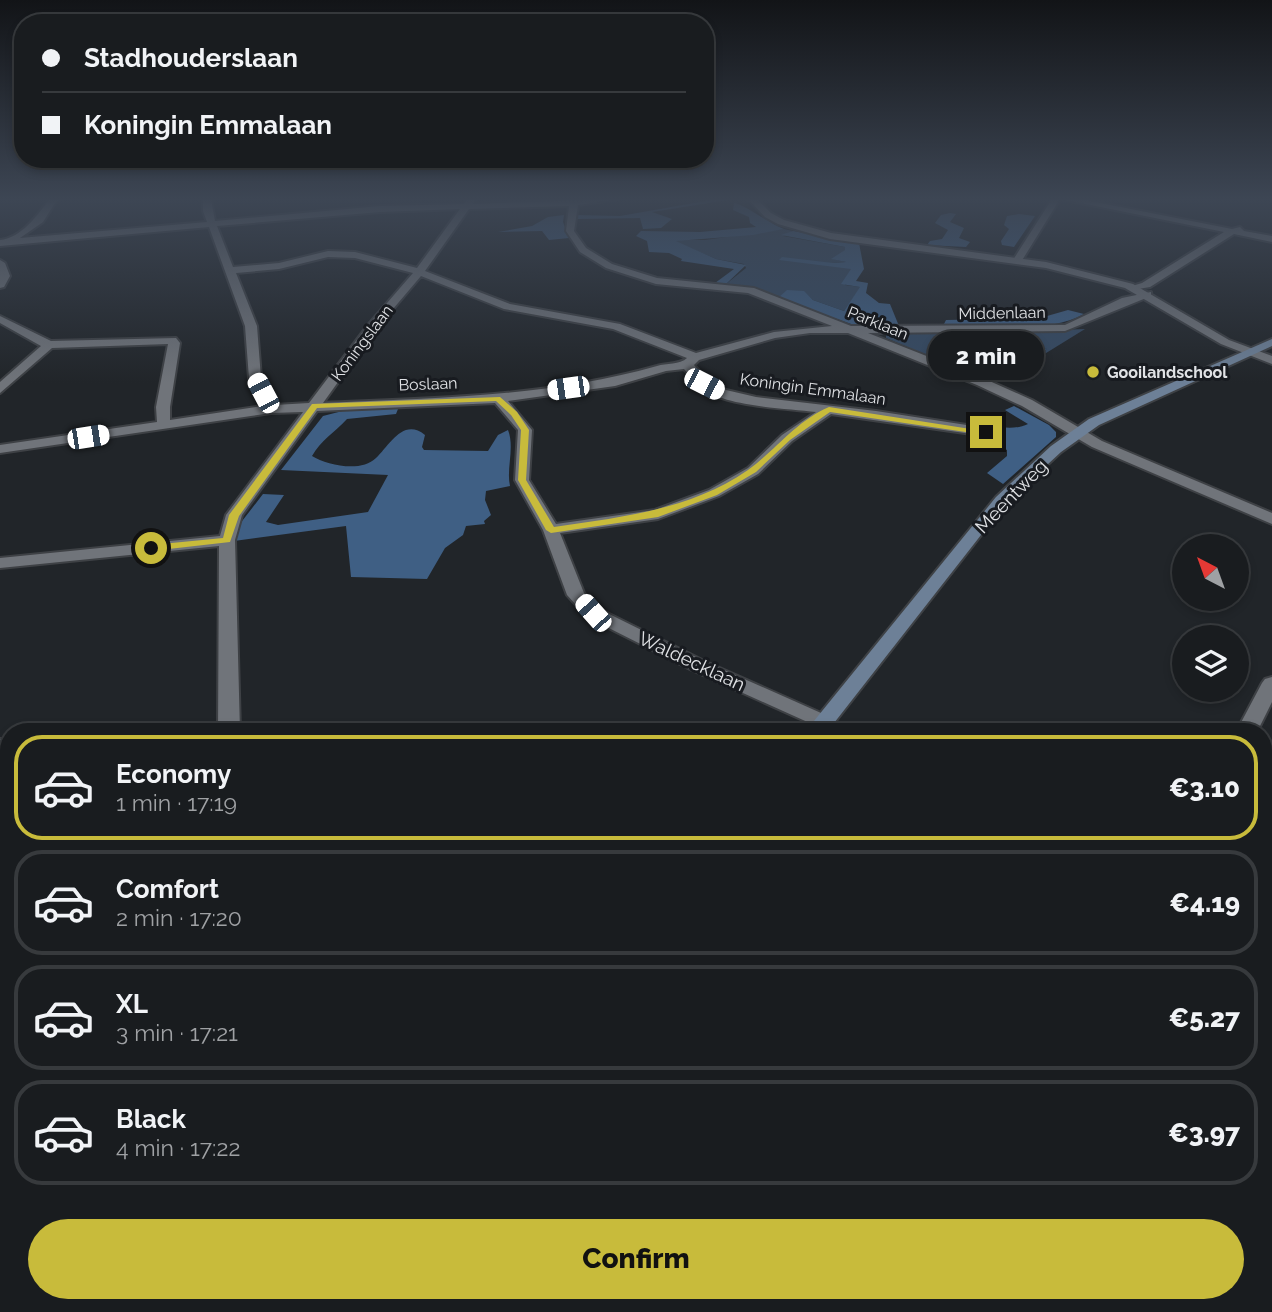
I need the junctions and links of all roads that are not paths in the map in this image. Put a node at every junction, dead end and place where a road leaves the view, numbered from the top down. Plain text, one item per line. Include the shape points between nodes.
1 (228, 260) edge
2 (300, 260) edge
3 (368, 260) edge
4 (428, 260) edge
5 (600, 260) edge
6 (1019, 260) edge
7 (1186, 260) edge
8 (0, 263) edge
9 (232, 270) junction
10 (419, 272) junction
11 (0, 285) edge
12 (1141, 291) junction
13 (0, 319) edge
14 (850, 329) junction
15 (1272, 342) edge
16 (49, 345) junction
17 (1248, 352) junction
18 (1272, 360) edge
19 (691, 361) junction
20 (6, 379) edge
21 (0, 388) edge
22 (498, 398) junction
23 (315, 405) junction
24 (271, 409) junction
25 (829, 409) junction
26 (164, 425) junction
27 (986, 432) dead end
28 (1079, 433) junction
29 (0, 449) edge
30 (1272, 519) edge
31 (551, 530) junction
32 (227, 540) junction
33 (0, 563) edge
34 (1272, 683) edge
35 (229, 723) edge
36 (811, 723) edge
37 (822, 723) edge
38 (1251, 723) edge

1 - 9 street
2 - 9 street, Koningin Emmalaan
3 - 10 street, Koningin Emmalaan
4 - 10 street, Koningslaan
5 - 14 street, Parklaan via 656,281 750,290
6 - 12 street via 1073,270
7 - 12 street, Middenlaan
8 - 11 street via 5,276
9 - 24 street via 251,326 255,378
10 - 19 street, Koningin Emmalaan via 508,307 616,326
10 - 23 street, Koningslaan
12 - 14 street, Middenlaan via 1083,324 1065,328
12 - 17 street via 1197,327
13 - 16 street
14 - 19 street, Boslaan via 774,335
14 - 28 street, Parklaan via 981,382
15 - 17 main road, Meentweg
16 - 20 street
16 - 26 street via 172,340
17 - 18 street
17 - 28 main road, Meentweg via 1148,396
19 - 22 street, Boslaan via 615,382
19 - 25 street, Koningin Emmalaan via 704,384 722,393
20 - 21 street
22 - 23 street, Boslaan
22 - 31 street, Waldecklaan via 525,430 522,480
23 - 24 street, Boslaan
23 - 32 street, Koningslaan via 234,515
24 - 26 street, Boslaan
25 - 27 street, Koningin Emmalaan
25 - 31 street via 787,438 753,471 714,494 658,514
26 - 29 street, Boslaan
28 - 30 street, Parklaan
28 - 37 main road, Meentweg via 1001,500
31 - 36 street, Waldecklaan via 576,595 593,613
32 - 33 street
32 - 35 street, Koningslaan
34 - 38 street

